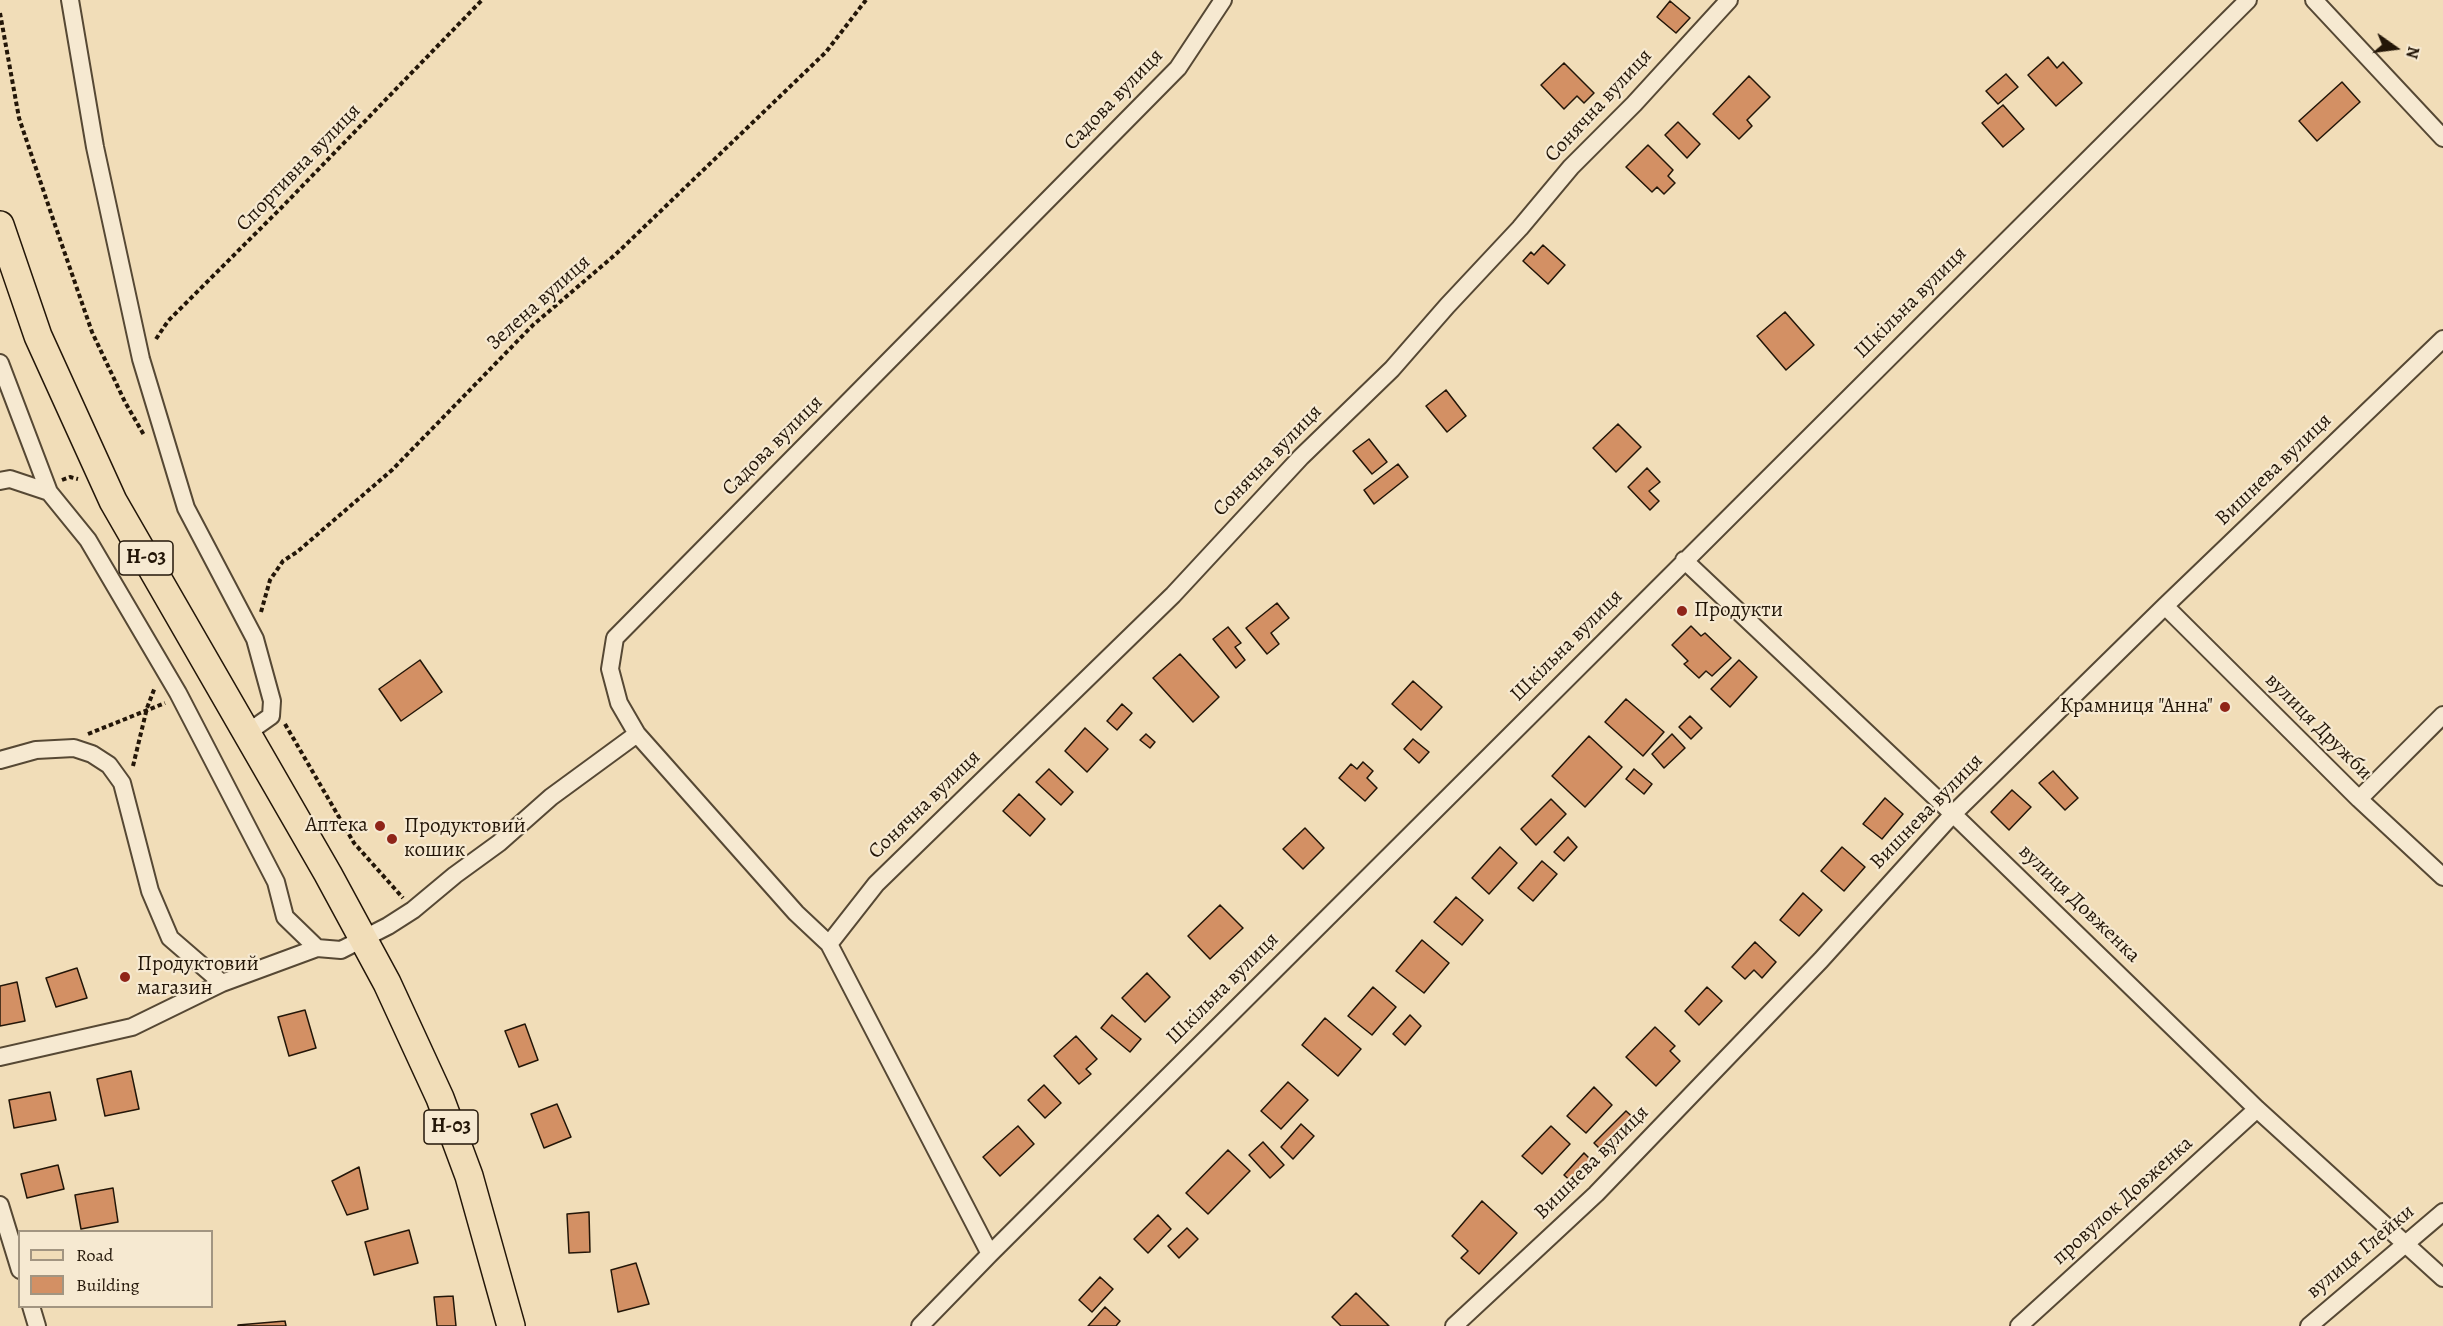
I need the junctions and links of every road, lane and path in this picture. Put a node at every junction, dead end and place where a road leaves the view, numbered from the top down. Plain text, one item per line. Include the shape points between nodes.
1 (70, 0) edge
2 (482, 0) edge
3 (866, 0) edge
4 (1223, 0) edge
5 (1728, 0) edge
6 (2248, 0) edge
7 (2314, 0) edge
8 (0, 13) edge
9 (2443, 138) edge
10 (0, 225) edge
11 (2443, 339) edge
12 (141, 359) junction
13 (0, 363) edge
14 (147, 441) dead end
15 (0, 481) edge
16 (49, 492) junction
17 (1684, 560) junction
18 (2165, 606) junction
19 (255, 639) junction
20 (162, 667) junction
21 (180, 697) junction
22 (273, 701) junction
23 (146, 711) junction
24 (2443, 715) edge
25 (247, 733) junction
26 (637, 734) junction
27 (81, 736) dead end
28 (0, 760) edge
29 (125, 797) junction
30 (2359, 799) junction
31 (1953, 814) junction
32 (2443, 877) edge
33 (413, 910) junction
34 (363, 940) junction
35 (829, 944) junction
36 (317, 948) junction
37 (222, 983) junction
38 (0, 1057) edge
39 (2257, 1109) junction
40 (0, 1205) edge
41 (2443, 1212) edge
42 (2406, 1244) junction
43 (990, 1254) junction
44 (18, 1264) edge
45 (2443, 1278) edge
46 (32, 1308) edge
47 (36, 1326) edge
48 (511, 1326) edge
49 (920, 1326) edge
50 (1454, 1326) edge
51 (2019, 1326) edge
52 (2308, 1326) edge

1 - 12 street via 95,147
2 - 12 path, Спортивна вулиця via 168,321
3 - 19 path, Зелена вулиця via 818,60 616,254 532,325 392,470 283,561 270,580
4 - 26 street, Садова вулиця via 1178,68 615,638 610,669 619,703
5 - 35 street, Сонячна вулиця via 1634,104 1571,166 1392,369 1300,457 1173,595 876,884
6 - 17 street, Шкільна вулиця
7 - 9 street
8 - 14 path via 19,118 92,332
10 - 25 main road, Н-03 via 38,336 110,495
11 - 18 street, Вишнева вулиця
12 - 19 street via 186,508
13 - 16 street
15 - 16 street via 10,479
16 - 20 street via 87,540
17 - 31 street, вулиця Довженка
17 - 43 street, Шкільна вулиця
18 - 30 street, вулиця Дружби
18 - 31 street, Вишнева вулиця
19 - 22 street
20 - 21 street
20 - 23 path
21 - 23 path
21 - 36 street via 276,882 285,917
22 - 25 street via 271,716
22 - 33 path via 354,843
23 - 27 path
23 - 29 path
24 - 30 street
25 - 34 main road, Н-03
26 - 33 street
26 - 35 street, Садова вулиця via 796,913
28 - 29 street via 36,750 74,748 109,765 122,783
29 - 37 street via 150,891 170,938
30 - 32 street, вулиця Дружби
31 - 39 street, вулиця Довженка
31 - 50 street, Вишнева вулиця via 1821,960 1619,1170
33 - 34 street
34 - 36 street via 341,950
34 - 48 main road, Н-03 via 440,1098 469,1176
35 - 43 street, Садова вулиця
36 - 37 street
37 - 38 street via 132,1027
39 - 42 street, вулиця Довженка
39 - 51 street, провулок Довженка
40 - 44 street
41 - 42 street, вулиця Глейки
42 - 45 street, вулиця Довженка
42 - 52 street, вулиця Глейки
43 - 49 street, Шкільна вулиця
46 - 47 street

